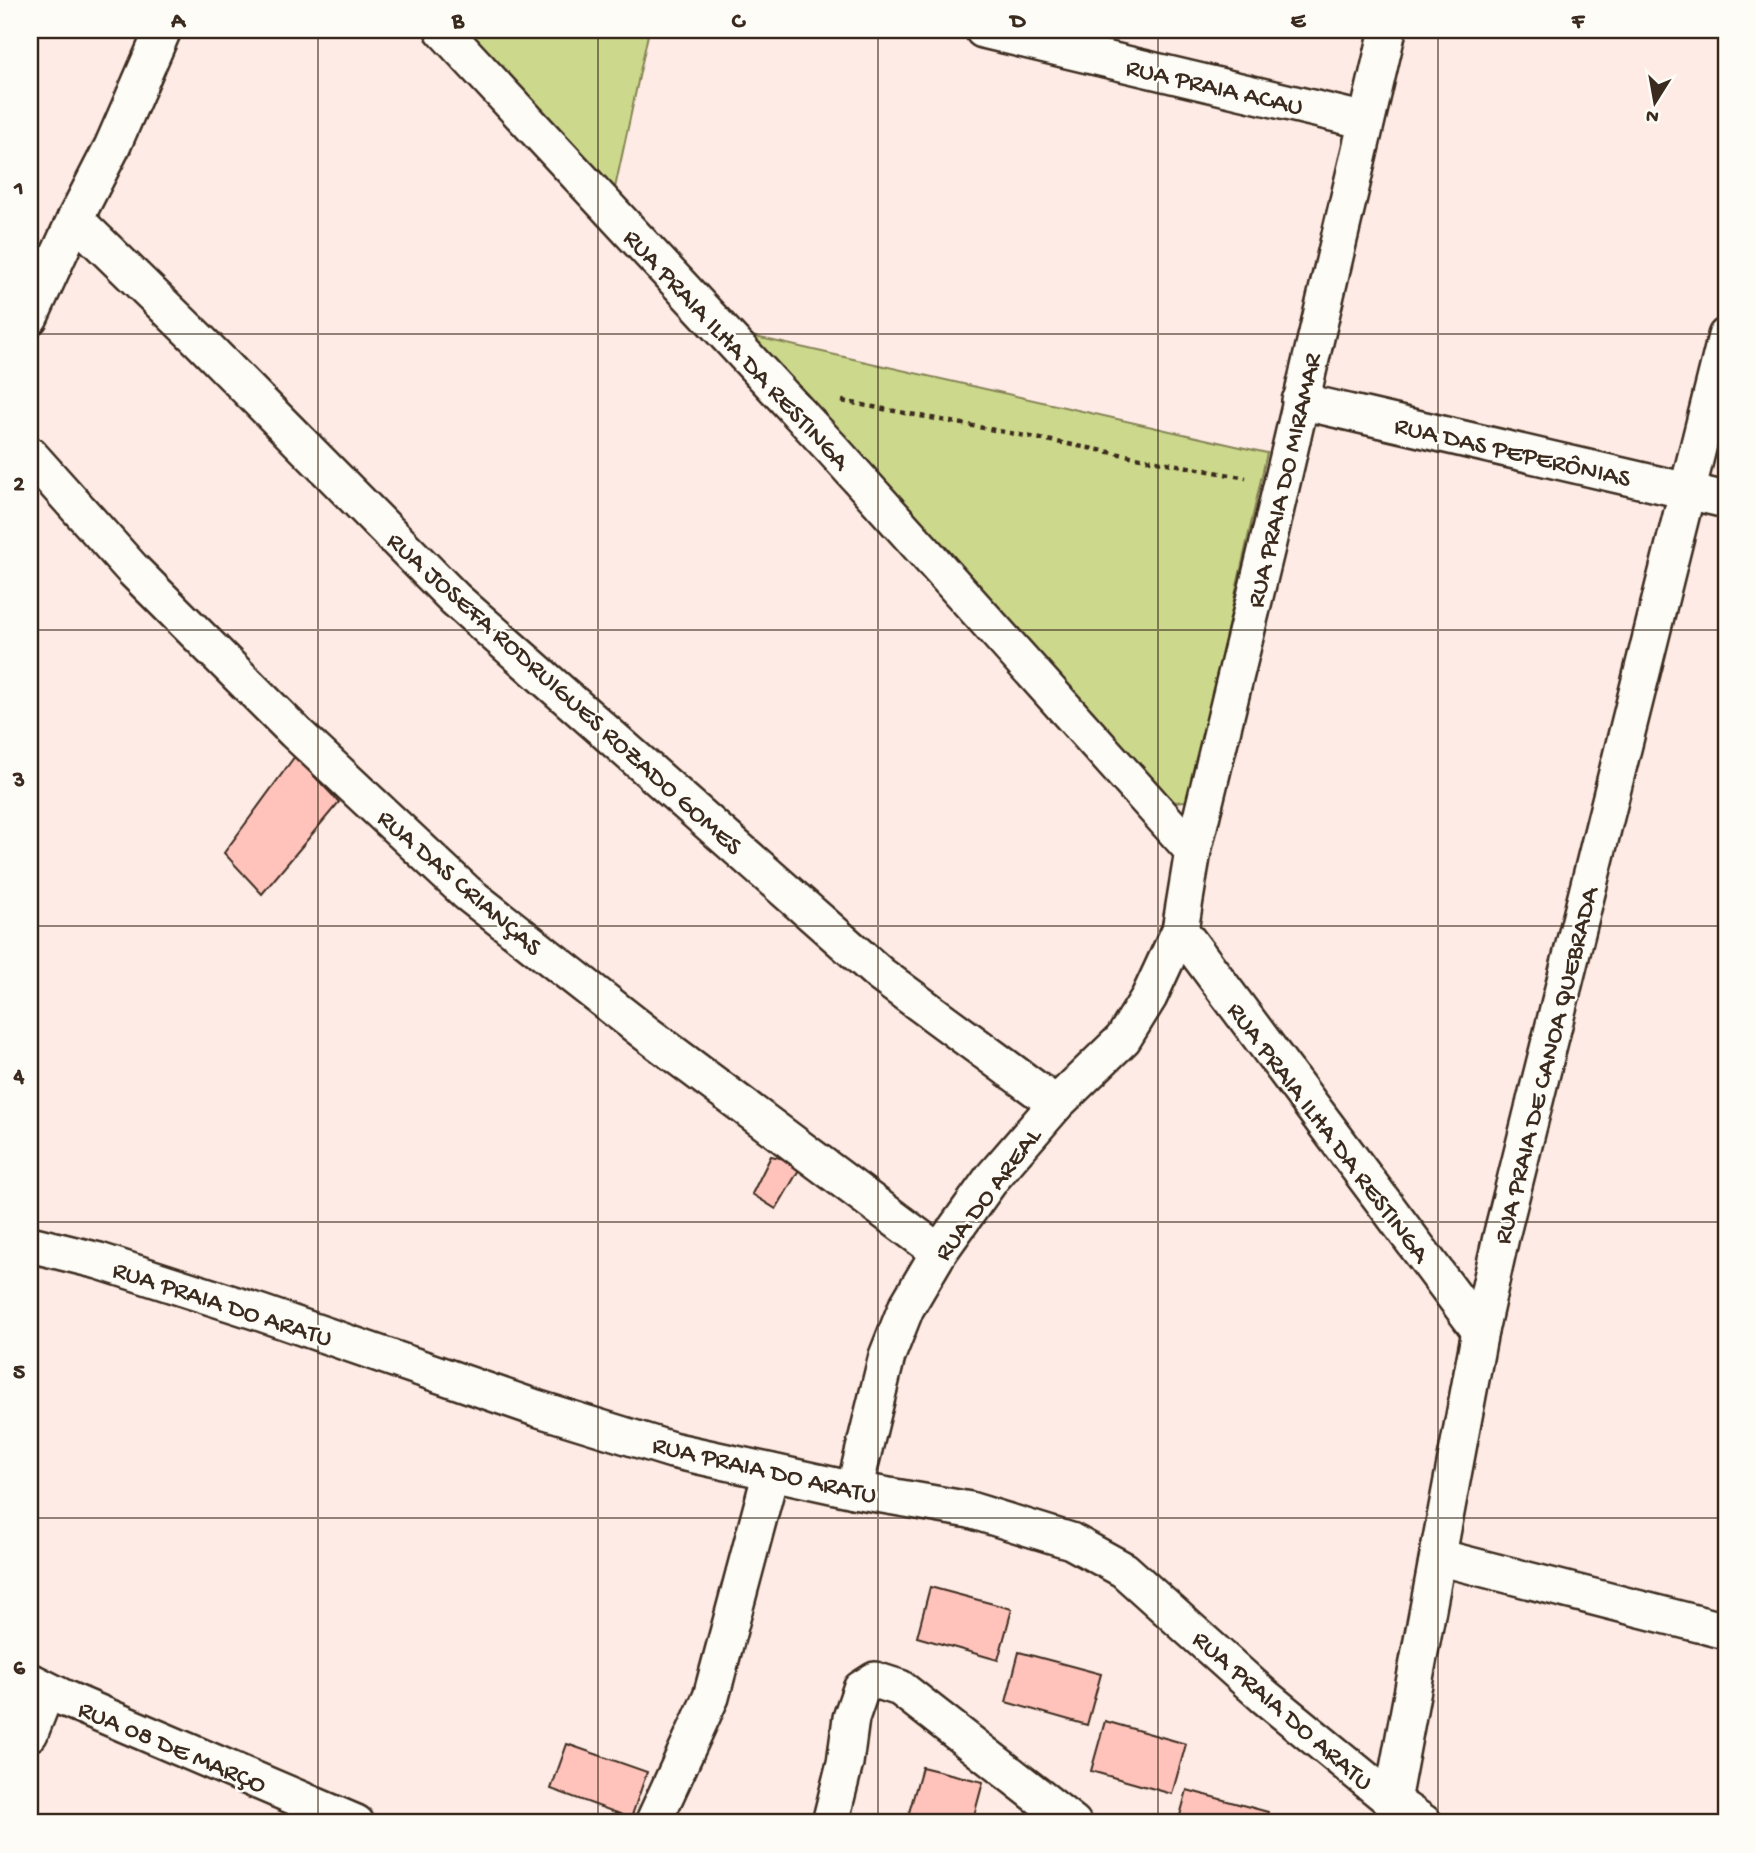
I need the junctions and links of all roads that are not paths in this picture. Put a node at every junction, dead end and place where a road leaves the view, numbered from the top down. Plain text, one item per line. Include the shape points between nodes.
1 (163, 30) edge
2 (443, 30) edge
3 (984, 30) edge
4 (1388, 30) edge
5 (1366, 121) junction
6 (75, 219) junction
7 (30, 317) edge
8 (1726, 336) edge
9 (1300, 401) junction
10 (30, 455) edge
11 (1689, 491) junction
12 (1726, 500) edge
13 (1193, 851) junction
14 (1180, 930) junction
15 (1056, 1104) junction
16 (30, 1244) edge
17 (939, 1252) junction
18 (1480, 1331) junction
19 (771, 1472) junction
20 (854, 1490) junction
21 (1438, 1557) junction
22 (1726, 1631) edge
23 (39, 1685) edge
24 (30, 1733) edge
25 (1392, 1801) junction
26 (356, 1823) edge
27 (653, 1823) edge
28 (830, 1823) edge
29 (1073, 1823) edge
30 (1424, 1823) edge

1 - 6 street
2 - 13 street, RUA PRAIA ILHA DA RESTINGA via 775,388
3 - 5 street, RUA PRAIA ACAU
4 - 5 street, RUA PRAIA DO MIRAMAR
5 - 9 street, RUA PRAIA DO MIRAMAR
6 - 7 street
6 - 15 street, RUA JOSEFA RODRUIGUES ROZADO GOMES via 455,598 881,975
8 - 11 street, RUA PRAIA DE CANOA QUEBRADA
9 - 11 street, RUA DAS PEPERÔNIAS
9 - 13 street, RUA PRAIA DO MIRAMAR
10 - 17 street, RUA DAS CRIANÇAS via 134,571 295,732 467,893
11 - 12 street, RUA DAS PEPERÔNIAS
11 - 18 street, RUA PRAIA DE CANOA QUEBRADA
13 - 14 street, RUA PRAIA DO MIRAMAR
14 - 15 street, RUA DO AREAL via 1149,997 1123,1039
14 - 18 street, RUA PRAIA ILHA DA RESTINGA
15 - 17 street, RUA DO AREAL via 992,1178
16 - 19 street, RUA PRAIA DO ARATU via 261,1313 548,1412 672,1450
17 - 20 street, RUA DO AREAL via 906,1308 887,1356
18 - 21 street, RUA PRAIA DE CANOA QUEBRADA
19 - 20 street, RUA PRAIA DO ARATU
19 - 27 street via 711,1697
20 - 25 street, RUA PRAIA DO ARATU via 970,1510 1071,1541 1124,1570
21 - 22 street
21 - 25 street, RUA PRAIA DE CANOA QUEBRADA
23 - 24 street
23 - 26 street, RUA 08 DE MARÇO
25 - 30 street, RUA PRAIA DO ARATU
28 - 29 street via 851,1718 862,1689 875,1680 900,1688

